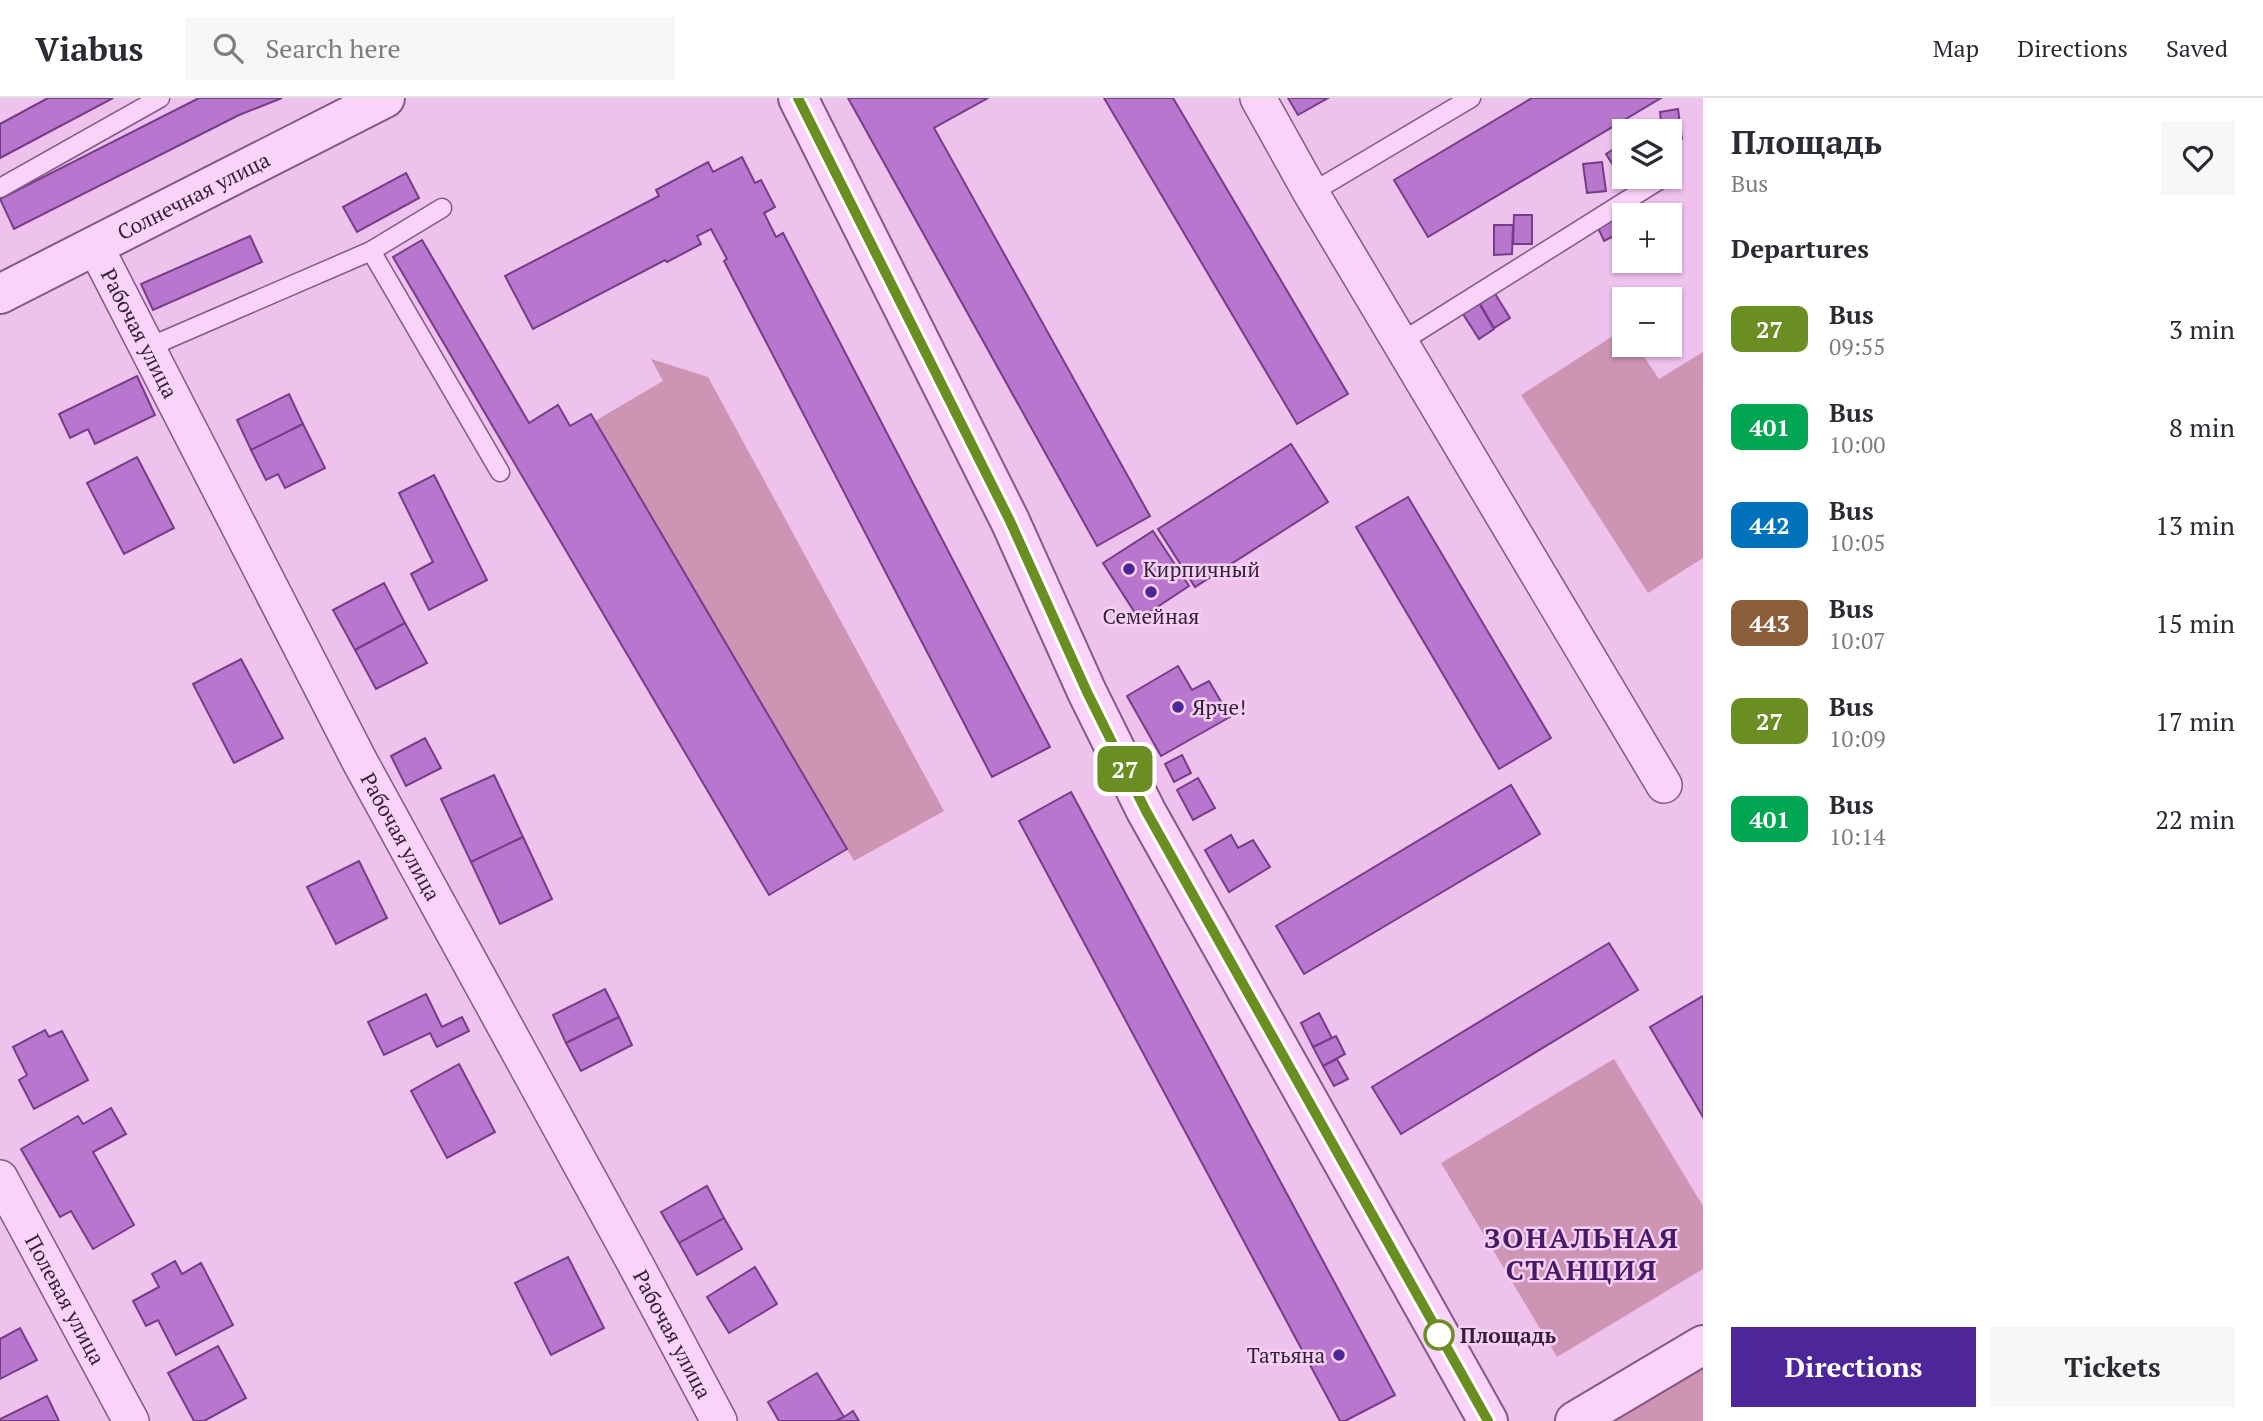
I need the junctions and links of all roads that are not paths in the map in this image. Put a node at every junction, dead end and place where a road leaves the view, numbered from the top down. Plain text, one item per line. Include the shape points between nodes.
1 (160, 98) edge
2 (386, 98) edge
3 (798, 98) edge
4 (1258, 98) edge
5 (1471, 98) edge
6 (0, 188) edge
7 (1645, 189) edge
8 (1311, 193) junction
9 (442, 208) dead end
10 (95, 246) junction
11 (371, 251) junction
12 (0, 294) edge
13 (1401, 342) junction
14 (147, 348) junction
15 (500, 472) dead end
16 (1664, 785) dead end
17 (0, 1178) edge
18 (1703, 1345) edge
19 (131, 1421) edge
20 (719, 1421) edge
21 (1488, 1421) edge
22 (1576, 1421) edge

1 - 6 lane
2 - 10 street, Солнечная улица
3 - 21 street via 1010,521 1146,811
4 - 8 street
5 - 8 lane
7 - 13 lane
8 - 13 street
9 - 11 lane
10 - 12 street, Солнечная улица
10 - 14 street, Рабочая улица
11 - 14 lane
11 - 15 lane
13 - 16 street
14 - 20 street, Рабочая улица via 359,760
17 - 19 street, Полевая улица
18 - 22 street

